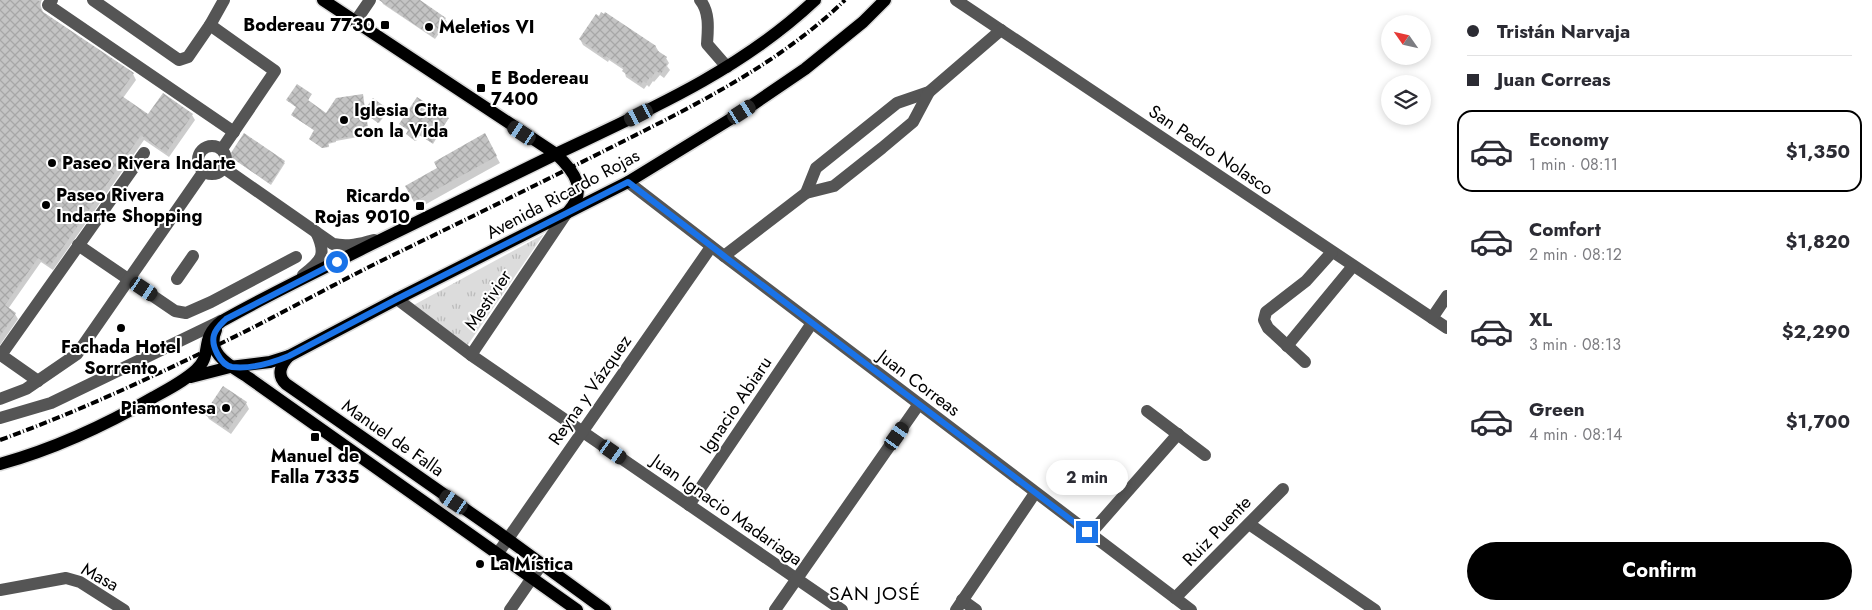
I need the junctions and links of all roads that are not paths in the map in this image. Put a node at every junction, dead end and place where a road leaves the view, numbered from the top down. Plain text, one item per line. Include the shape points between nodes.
1 (52, 0) edge
2 (93, 0) edge
3 (224, 0) edge
4 (323, 0) edge
5 (370, 0) edge
6 (700, 0) edge
7 (815, 0) edge
8 (885, 0) edge
9 (956, 0) edge
10 (355, 22) junction
11 (210, 25) junction
12 (1001, 30) junction
13 (727, 67) junction
14 (928, 92) junction
15 (234, 132) junction
16 (222, 150) junction
17 (144, 152) dead end
18 (556, 154) junction
19 (224, 168) junction
20 (204, 172) junction
21 (628, 182) junction
22 (806, 193) junction
23 (566, 214) junction
24 (315, 230) junction
25 (389, 236) junction
26 (78, 245) junction
27 (711, 247) junction
28 (1332, 252) junction
29 (193, 256) dead end
30 (724, 256) junction
31 (296, 257) dead end
32 (1353, 266) junction
33 (177, 279) dead end
34 (129, 280) junction
35 (286, 287) junction
36 (1447, 296) edge
37 (397, 299) junction
38 (1432, 318) junction
39 (226, 319) junction
40 (812, 323) junction
41 (1447, 328) edge
42 (1287, 346) junction
43 (471, 355) junction
44 (289, 356) junction
45 (1305, 362) dead end
46 (230, 367) junction
47 (184, 380) junction
48 (38, 381) junction
49 (0, 399) edge
50 (919, 404) junction
51 (1147, 411) dead end
52 (0, 418) edge
53 (582, 431) junction
54 (1178, 434) junction
55 (1205, 455) dead end
56 (0, 464) edge
57 (1283, 488) dead end
58 (1035, 493) junction
59 (689, 505) junction
60 (1249, 524) junction
61 (1090, 534) junction
62 (507, 540) junction
63 (498, 553) junction
64 (541, 565) junction
65 (532, 578) junction
66 (797, 579) junction
67 (0, 590) edge
68 (1175, 598) junction
69 (959, 605) edge
70 (124, 610) edge
71 (510, 610) edge
72 (577, 610) edge
73 (605, 610) edge
74 (776, 610) edge
75 (842, 610) edge
76 (976, 610) edge
77 (1191, 610) edge
78 (1375, 610) edge

1 - 15 street via 48,5
2 - 11 street via 179,60 188,57
3 - 11 street
4 - 10 main road
5 - 10 street
6 - 13 street via 708,24 708,44
7 - 13 main road, Avenida Ricardo Rojas via 778,32
8 - 21 main road, Avenida Ricardo Rojas via 832,48 789,80
9 - 12 street, San Pedro Nolasco
10 - 18 main road
11 - 15 street via 275,71
12 - 14 street
12 - 28 street, San Pedro Nolasco
13 - 18 main road, Avenida Ricardo Rojas via 624,123
14 - 22 street via 897,103 816,168
14 - 22 street via 913,122 882,148 834,186
15 - 16 street
16 - 19 street via 226,156
16 - 20 street via 210,146 200,153 198,161
17 - 26 street
18 - 23 main road via 569,168 578,188 578,198
18 - 25 main road, Avenida Ricardo Rojas
19 - 20 street via 214,174
19 - 24 street
20 - 34 street
21 - 23 main road, Avenida Ricardo Rojas
21 - 27 street, Juan Correas
22 - 30 street
23 - 37 main road, Avenida Ricardo Rojas
23 - 43 street, Mestivier
24 - 25 street via 333,244 343,246
24 - 35 street via 323,250 322,257 317,265
25 - 35 main road, Avenida Ricardo Rojas
26 - 34 street
26 - 48 street via 1,355
27 - 30 street, Juan Correas
27 - 53 street, Reyna y Vázquez
28 - 32 street, San Pedro Nolasco
28 - 42 street via 1306,281 1266,312 1264,320 1268,328
29 - 33 street
30 - 40 street, Juan Correas
31 - 34 street via 186,313 175,311
32 - 38 street, San Pedro Nolasco
32 - 42 street
34 - 48 street via 77,354
35 - 39 main road, Avenida Ricardo Rojas
36 - 38 street
37 - 43 street, Juan Ignacio Madariaga
37 - 44 main road, Avenida Ricardo Rojas
38 - 41 street, San Pedro Nolasco
39 - 46 main road via 215,332 214,343 221,359
39 - 47 main road, Avenida Ricardo Rojas via 215,326 207,338 206,357 201,365
39 - 52 street via 52,403
40 - 50 street, Juan Correas
40 - 59 street, Ignacio Abiaru
42 - 45 street
43 - 53 street, Juan Ignacio Madariaga
44 - 46 main road, Avenida Ricardo Rojas via 263,364
44 - 62 main road, Manuel de Falla via 280,372 282,382
46 - 47 main road, Avenida Ricardo Rojas
46 - 63 main road, Manuel de Falla
47 - 56 main road, Avenida Ricardo Rojas via 111,420
48 - 49 street
50 - 58 street, Juan Correas
50 - 66 street
51 - 54 street
53 - 59 street, Juan Ignacio Madariaga
53 - 62 street, Reyna y Vázquez
54 - 55 street
54 - 61 street
57 - 60 street, Ruiz Puente
58 - 61 street, Juan Correas
58 - 69 street
59 - 66 street, Juan Ignacio Madariaga
60 - 68 street, Ruiz Puente
60 - 78 street
61 - 68 street, Juan Correas
62 - 63 street, Reyna y Vázquez
62 - 64 main road, Manuel de Falla
63 - 65 main road, Manuel de Falla
64 - 65 street
64 - 73 main road, Manuel de Falla
65 - 71 street
65 - 72 main road, Manuel de Falla
66 - 74 street
66 - 75 street, Juan Ignacio Madariaga
67 - 70 street, Masa via 66,578 80,582
68 - 77 street, Juan Correas
69 - 76 street

